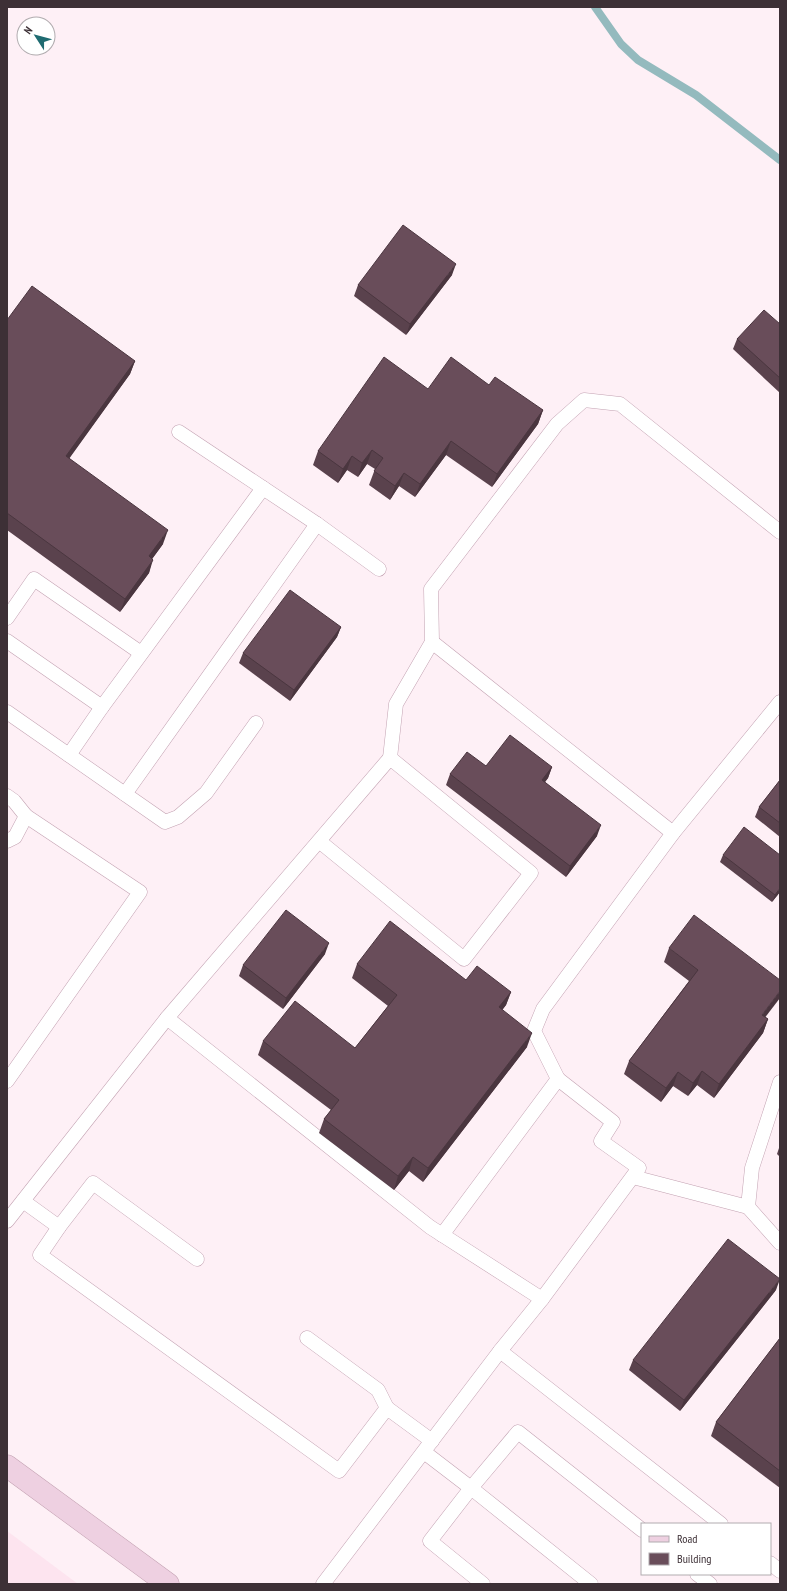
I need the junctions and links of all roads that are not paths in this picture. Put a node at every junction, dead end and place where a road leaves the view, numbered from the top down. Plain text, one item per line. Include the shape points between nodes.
1 (179, 432) dead end
2 (263, 488) junction
3 (318, 524) junction
4 (780, 532) edge
5 (379, 569) dead end
6 (7, 618) edge
7 (7, 641) edge
8 (432, 642) junction
9 (141, 653) junction
10 (780, 702) edge
11 (102, 707) junction
12 (7, 712) edge
13 (256, 723) dead end
14 (69, 755) junction
15 (390, 758) junction
16 (125, 794) junction
17 (10, 798) edge
18 (26, 816) junction
19 (673, 833) junction
20 (7, 841) edge
21 (318, 841) junction
22 (167, 1018) junction
23 (558, 1079) junction
24 (7, 1081) edge
25 (780, 1082) edge
26 (633, 1177) junction
27 (23, 1201) junction
28 (748, 1207) junction
29 (7, 1221) edge
30 (59, 1227) junction
31 (442, 1235) junction
32 (780, 1243) edge
33 (197, 1259) dead end
34 (542, 1299) junction
35 (307, 1338) dead end
36 (500, 1351) junction
37 (387, 1408) junction
38 (428, 1446) junction
39 (7, 1466) edge
40 (471, 1488) junction
41 (720, 1523) edge
42 (641, 1529) edge
43 (771, 1564) edge
44 (780, 1571) edge
45 (698, 1575) edge
46 (168, 1584) edge
47 (323, 1584) edge
48 (483, 1584) edge
49 (591, 1584) edge
50 (710, 1584) edge

1 - 2 lane
2 - 3 lane
2 - 9 lane
3 - 5 lane
3 - 16 lane
4 - 8 lane via 620,404 584,400 556,424 431,589
6 - 9 lane via 34,579
7 - 11 lane
8 - 15 lane via 396,704
8 - 19 lane
9 - 11 lane
10 - 19 lane
11 - 14 lane
12 - 14 lane
13 - 16 lane via 206,793 178,817 165,822
14 - 16 lane
15 - 21 lane
15 - 21 lane via 531,873 464,959
17 - 18 lane
18 - 20 lane via 15,837
18 - 24 lane via 140,892
19 - 23 lane via 543,1009 534,1031
21 - 22 lane
22 - 27 lane
22 - 31 lane
23 - 26 lane via 613,1122 601,1141 639,1168
23 - 31 lane
25 - 28 lane via 752,1168
26 - 28 lane
26 - 34 lane
27 - 29 lane
27 - 30 lane
28 - 32 lane
30 - 33 lane via 93,1183
30 - 37 lane via 40,1255 339,1471
31 - 34 lane
34 - 36 lane
35 - 37 lane via 378,1390
36 - 38 lane
36 - 41 lane
37 - 38 lane
38 - 40 lane
38 - 47 lane
39 - 46 main road
40 - 42 lane via 518,1432
40 - 48 lane via 430,1541
40 - 49 lane
43 - 44 lane
45 - 50 lane

